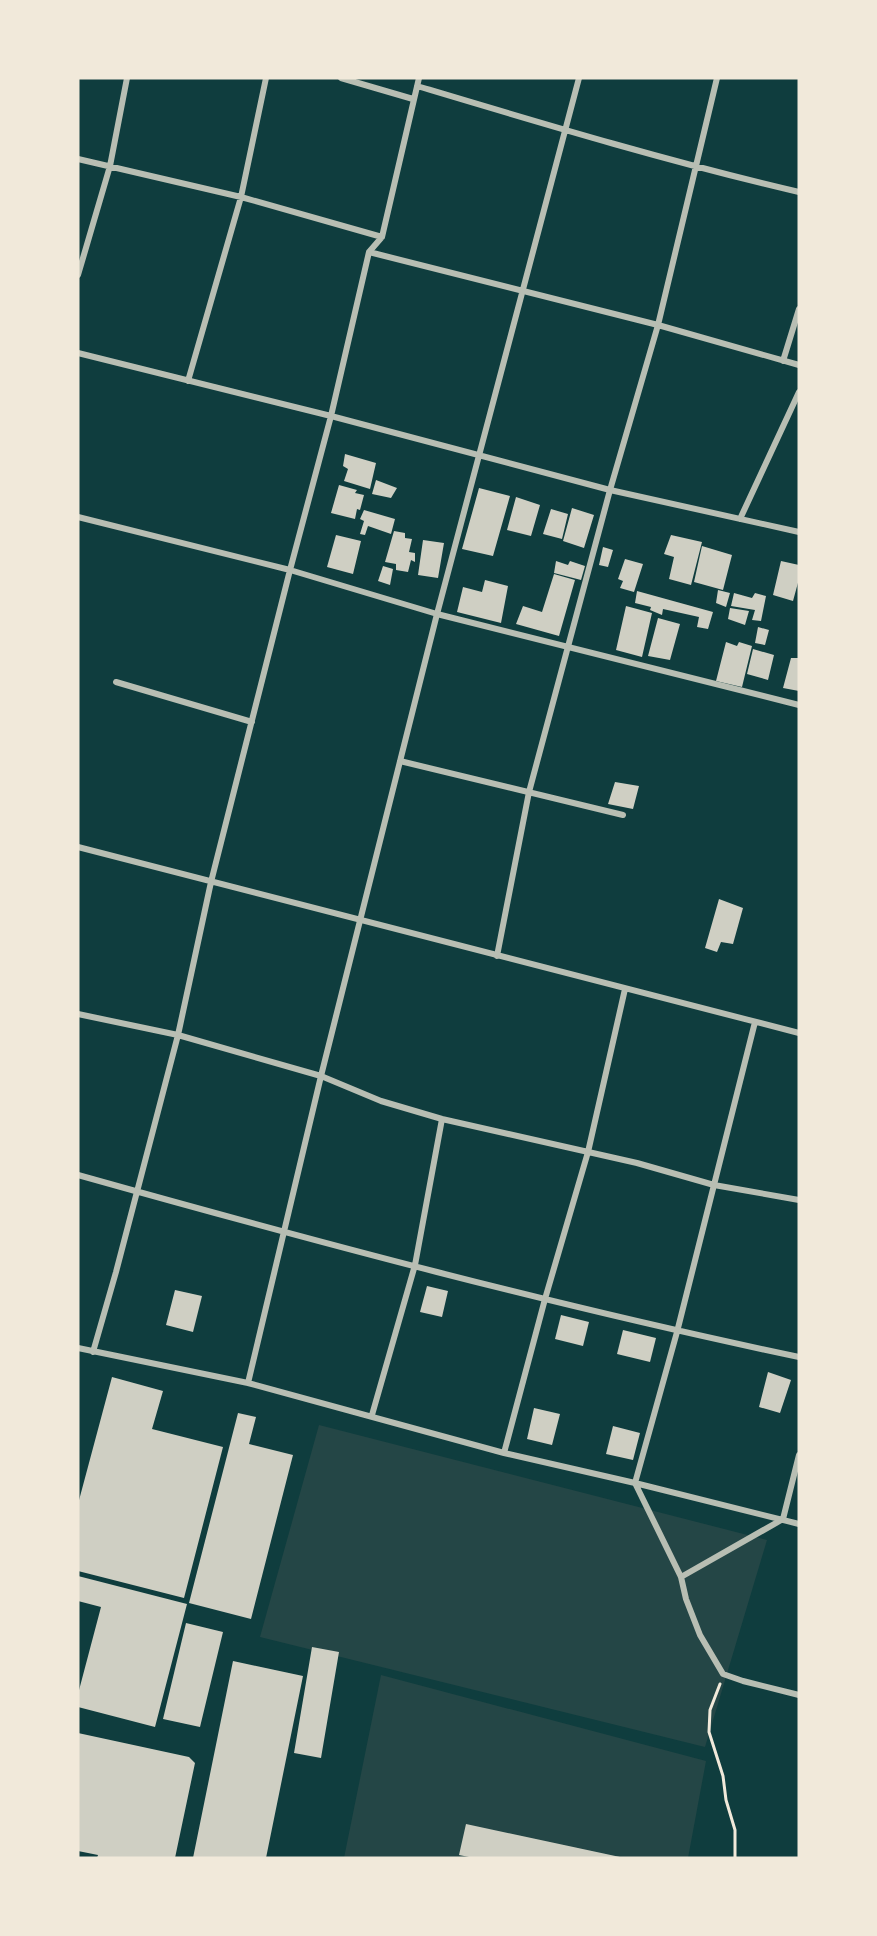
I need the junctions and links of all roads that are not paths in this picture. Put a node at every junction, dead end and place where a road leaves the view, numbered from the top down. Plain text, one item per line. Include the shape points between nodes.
1 (127, 78) edge
2 (266, 78) edge
3 (341, 78) edge
4 (419, 78) edge
5 (579, 78) edge
6 (717, 78) edge
7 (417, 86) junction
8 (413, 99) junction
9 (565, 131) junction
10 (78, 159) edge
11 (110, 166) junction
12 (694, 168) junction
13 (799, 192) edge
14 (241, 197) junction
15 (382, 237) junction
16 (369, 252) junction
17 (78, 275) edge
18 (524, 290) junction
19 (799, 309) edge
20 (658, 325) junction
21 (78, 353) edge
22 (783, 361) junction
23 (799, 365) edge
24 (188, 381) junction
25 (799, 392) edge
26 (332, 416) junction
27 (480, 455) junction
28 (610, 490) junction
29 (78, 517) edge
30 (740, 519) junction
31 (799, 532) edge
32 (290, 570) junction
33 (437, 614) junction
34 (567, 647) junction
35 (116, 682) dead end
36 (799, 705) edge
37 (252, 722) junction
38 (400, 761) junction
39 (529, 792) junction
40 (623, 815) dead end
41 (78, 847) edge
42 (211, 882) junction
43 (361, 920) junction
44 (497, 956) junction
45 (625, 989) junction
46 (78, 1014) edge
47 (755, 1022) junction
48 (799, 1033) edge
49 (178, 1035) junction
50 (321, 1076) junction
51 (442, 1119) junction
52 (588, 1152) junction
53 (78, 1175) edge
54 (714, 1185) junction
55 (137, 1191) junction
56 (799, 1200) edge
57 (284, 1231) junction
58 (415, 1266) junction
59 (545, 1299) junction
60 (677, 1332) junction
61 (78, 1348) edge
62 (93, 1352) junction
63 (799, 1357) edge
64 (248, 1383) junction
65 (372, 1415) junction
66 (504, 1453) junction
67 (799, 1455) edge
68 (635, 1483) junction
69 (783, 1519) junction
70 (799, 1524) edge
71 (681, 1577) junction
72 (799, 1695) edge

1 - 11 street
2 - 14 street
3 - 8 street
4 - 7 street
5 - 9 street
6 - 12 street
7 - 8 street
7 - 9 street
8 - 15 street
9 - 12 street
9 - 18 street
10 - 11 street
11 - 14 street
11 - 17 street
12 - 13 street
12 - 20 street
14 - 15 street
14 - 24 street
15 - 16 street
16 - 18 street
16 - 26 street
18 - 20 street
18 - 27 street
19 - 22 street
20 - 22 street
20 - 28 street
21 - 24 street
22 - 23 street
24 - 26 street
25 - 30 street
26 - 27 street
26 - 32 street
27 - 28 street
27 - 33 street
28 - 30 street
28 - 34 street
29 - 32 street
30 - 31 street
32 - 33 street
32 - 37 street
33 - 34 street
33 - 38 street
34 - 36 street
34 - 39 street
35 - 37 street
37 - 42 street
38 - 39 street
38 - 43 street
39 - 40 street
39 - 44 street
41 - 42 street
42 - 43 street
42 - 49 street
43 - 44 street
43 - 50 street
44 - 45 street
45 - 47 street
45 - 52 street
46 - 49 street
47 - 48 street
47 - 54 street
49 - 50 street
49 - 55 street
50 - 51 street via 381,1101
50 - 57 street
51 - 52 street
51 - 58 street
52 - 54 street
52 - 59 street
53 - 55 street
54 - 56 street
54 - 60 street
55 - 57 street
55 - 62 street
57 - 58 street
57 - 64 street
58 - 59 street
58 - 65 street
59 - 60 street
59 - 66 street
60 - 63 street
60 - 68 street
61 - 62 street
62 - 64 street
64 - 65 street
65 - 66 street
66 - 68 street
67 - 69 street
68 - 69 street
68 - 71 street
69 - 70 street
69 - 71 street
71 - 72 street via 700,1635 723,1674

